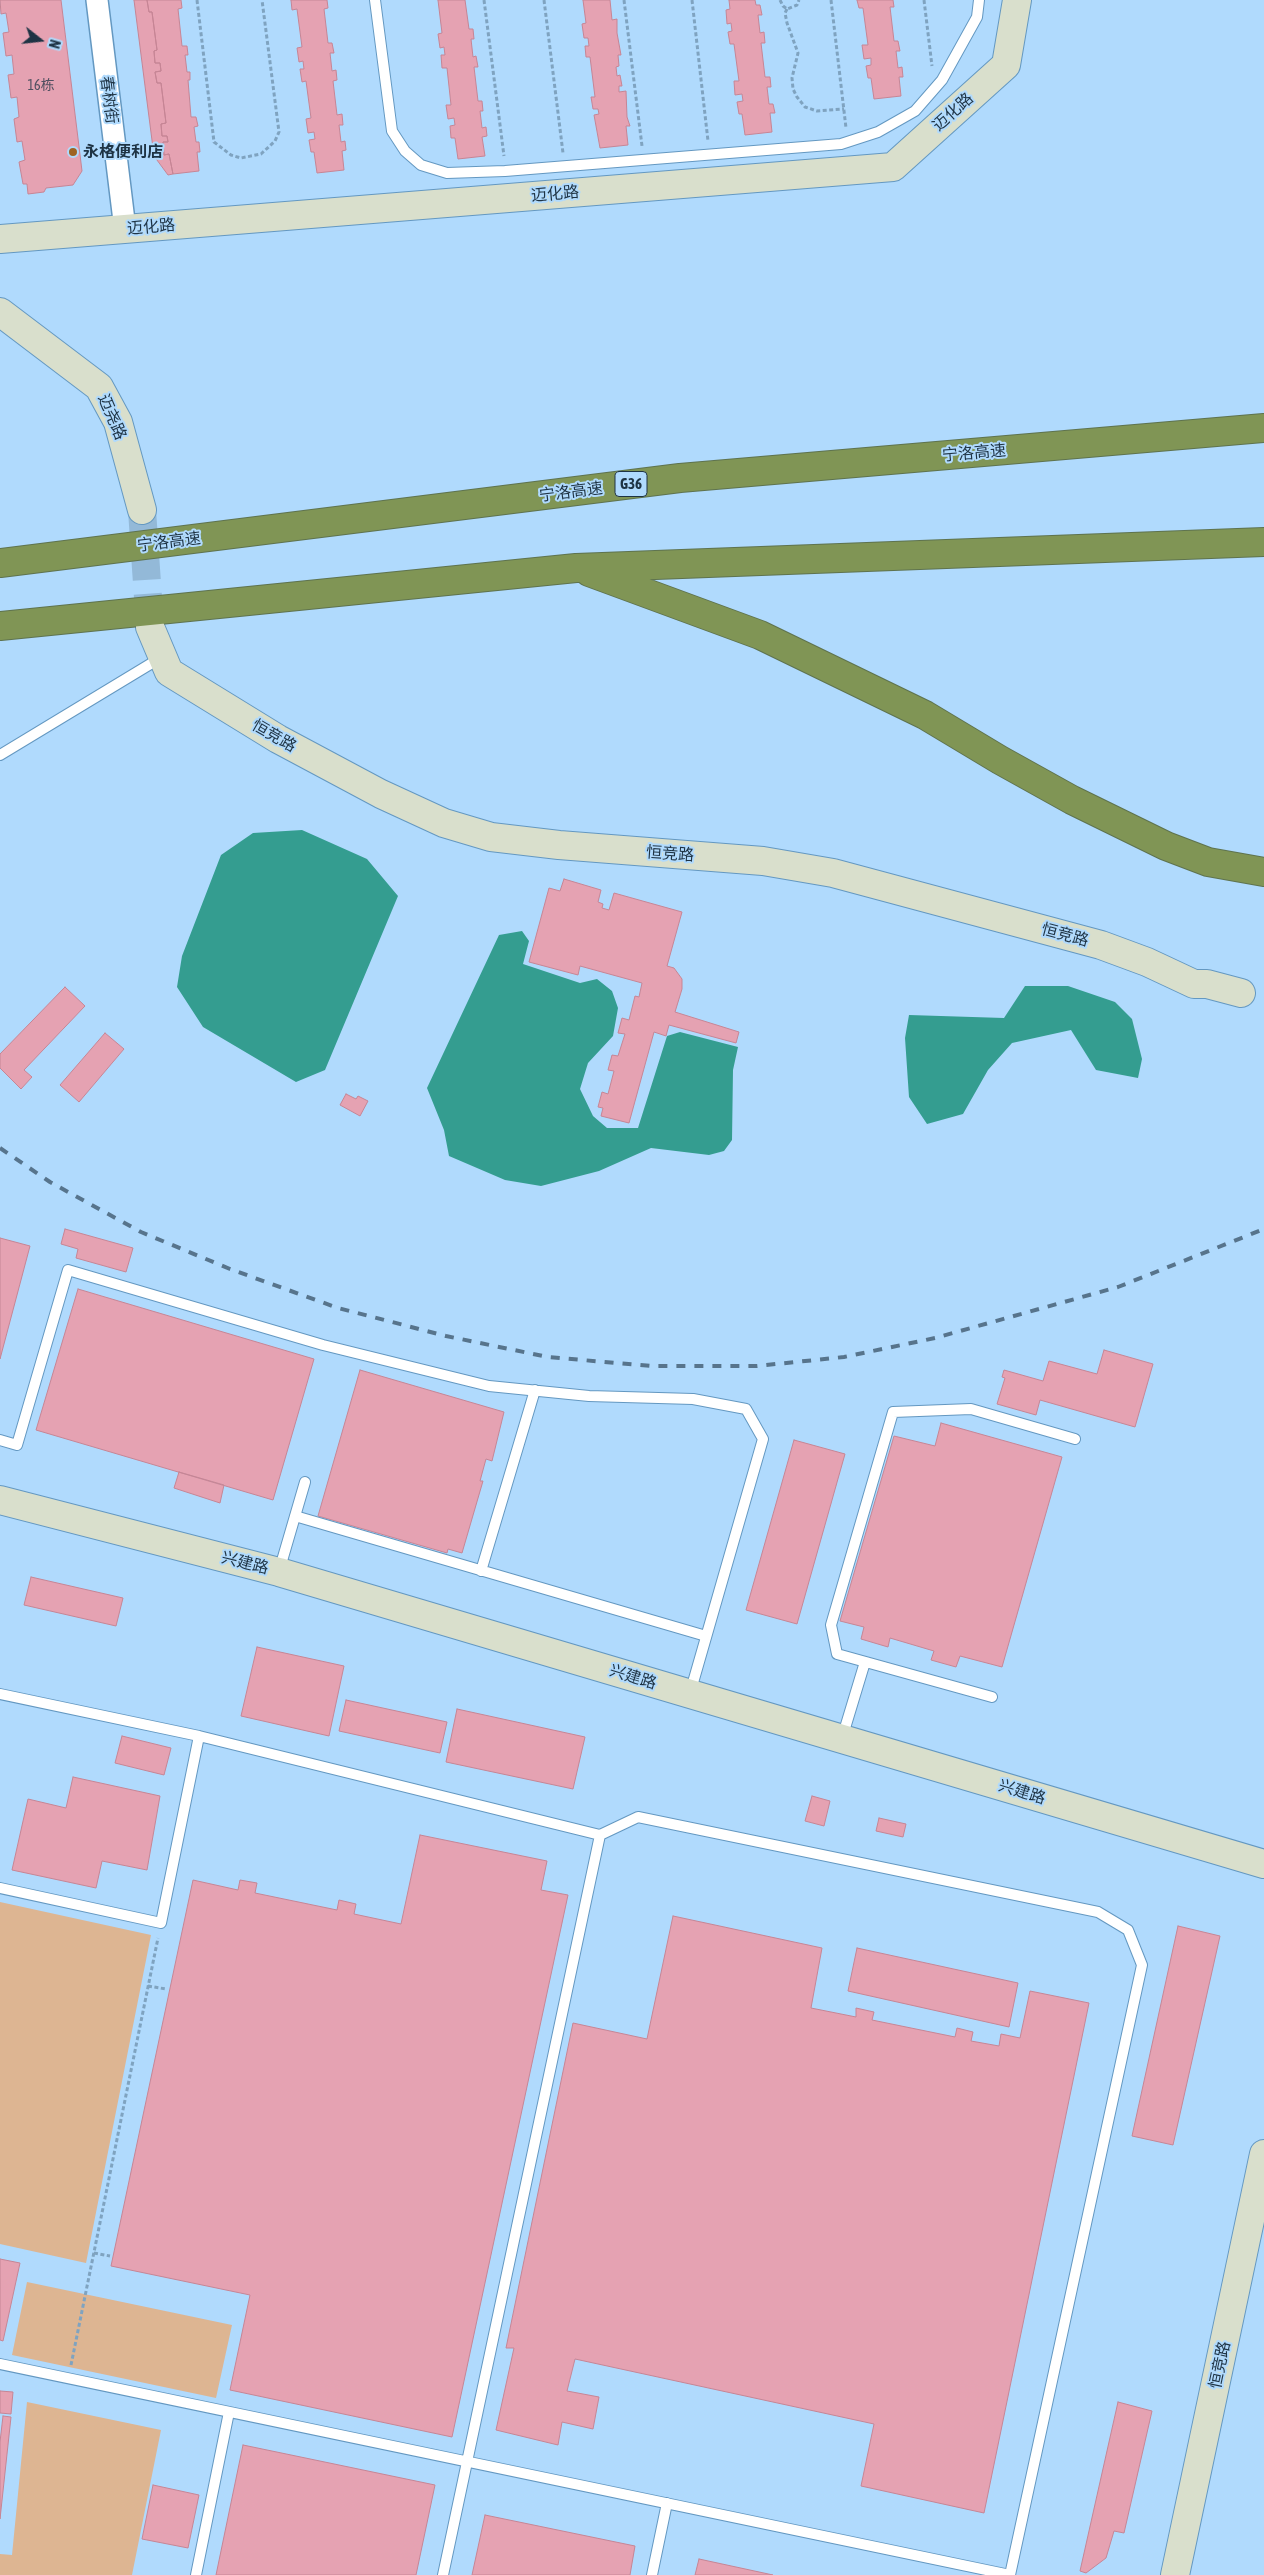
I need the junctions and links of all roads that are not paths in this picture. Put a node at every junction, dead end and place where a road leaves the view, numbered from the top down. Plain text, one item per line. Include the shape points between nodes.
1 (97, 0) edge
2 (375, 0) edge
3 (979, 0) edge
4 (1017, 0) edge
5 (125, 229) junction
6 (0, 239) edge
7 (0, 312) edge
8 (1264, 428) edge
9 (142, 510) tunnel mouth
10 (1264, 542) edge
11 (0, 563) edge
12 (576, 568) junction
13 (0, 626) edge
14 (150, 627) tunnel mouth
15 (163, 657) junction
16 (0, 755) edge
17 (1264, 872) edge
18 (1242, 993) dead end
19 (535, 1390) junction
20 (1076, 1439) dead end
21 (0, 1440) edge
22 (305, 1482) dead end
23 (0, 1500) edge
24 (295, 1516) junction
25 (482, 1570) junction
26 (279, 1572) junction
27 (706, 1636) junction
28 (865, 1662) junction
29 (0, 1694) edge
30 (690, 1694) junction
31 (992, 1697) dead end
32 (199, 1736) junction
33 (842, 1739) junction
34 (600, 1835) junction
35 (1264, 1864) edge
36 (0, 1888) edge
37 (1264, 2154) edge
38 (0, 2364) edge
39 (229, 2412) junction
40 (466, 2462) junction
41 (667, 2503) junction
42 (196, 2575) edge
43 (443, 2575) edge
44 (652, 2575) edge
45 (1010, 2575) edge
46 (1175, 2575) edge

1 - 5 street, 春树街
2 - 3 lane via 392,131 405,151 421,165 447,174 848,141 878,132 915,111 942,80 977,17
4 - 5 street, 迈化路 via 1006,65 892,167
5 - 6 street, 迈化路
7 - 9 street, 迈尧路 via 99,387 118,422
8 - 11 highway, 宁洛高速 / G36 via 680,478
10 - 12 highway
12 - 13 highway
12 - 17 highway via 760,635 925,715 1016,769 1166,846 1208,862
14 - 15 street, 恒竞路
15 - 16 lane
15 - 18 street, 恒竞路 via 169,672 278,739 444,824 491,837 763,861 834,873 1101,945 1194,984
19 - 21 lane via 489,1386 332,1347 68,1270 17,1445
19 - 25 lane
19 - 27 lane via 589,1396 693,1399 746,1409 763,1439
20 - 28 lane via 971,1409 892,1412 830,1625 837,1654
22 - 24 lane
23 - 26 street, 兴建路
24 - 25 lane
24 - 26 lane
25 - 27 lane
26 - 30 street, 兴建路
27 - 30 lane
28 - 31 lane
28 - 33 lane
29 - 32 lane
30 - 33 street, 兴建路
32 - 34 lane
32 - 36 lane via 161,1923
33 - 35 street, 兴建路
34 - 40 lane
34 - 45 lane via 638,1817 1098,1912 1128,1930 1142,1965
37 - 46 street, 恒竞路
38 - 39 lane
39 - 40 lane
39 - 42 lane
40 - 41 lane
40 - 43 lane
41 - 44 lane
41 - 45 lane

